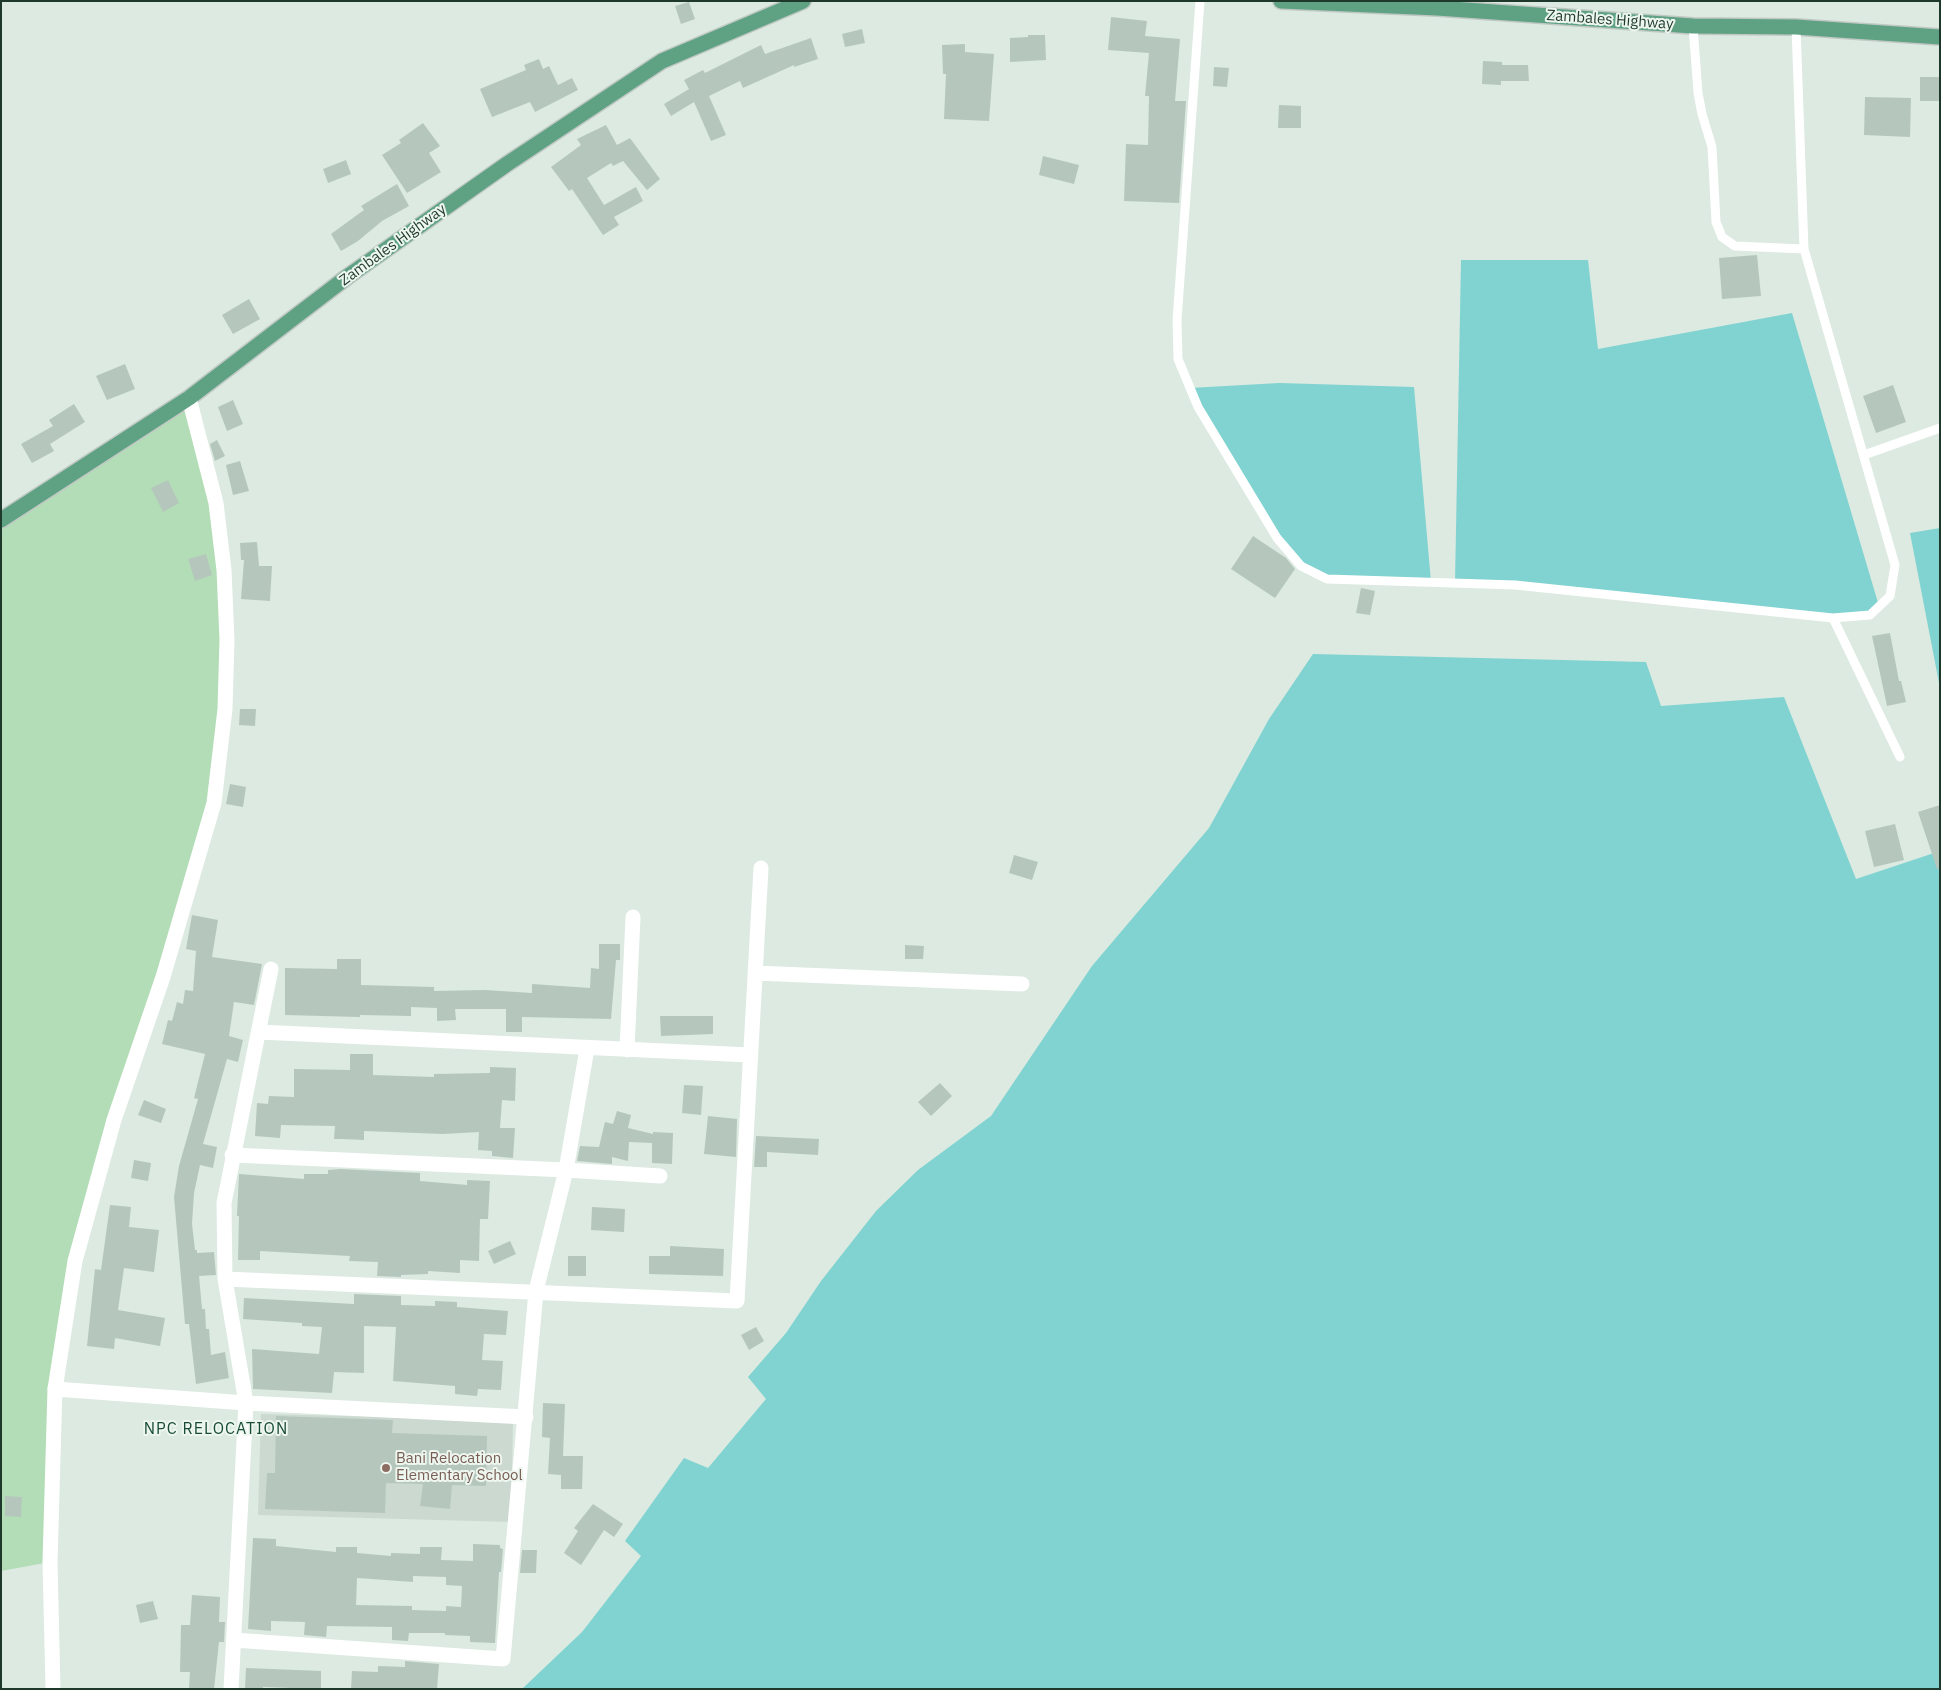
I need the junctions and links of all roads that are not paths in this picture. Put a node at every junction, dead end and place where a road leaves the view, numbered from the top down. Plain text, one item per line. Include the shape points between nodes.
1 (803, 1) edge
2 (1200, 1) edge
3 (1281, 1) edge
4 (1439, 5) edge
5 (1693, 26) junction
6 (1796, 27) junction
7 (1940, 37) edge
8 (1804, 249) junction
9 (189, 398) junction
10 (1940, 428) edge
11 (1864, 455) junction
12 (1, 520) edge
13 (1833, 618) junction
14 (1900, 757) dead end
15 (761, 868) dead end
16 (633, 917) dead end
17 (271, 969) dead end
18 (755, 973) junction
19 (1022, 984) dead end
20 (259, 1032) junction
21 (586, 1049) junction
22 (627, 1050) junction
23 (750, 1055) junction
24 (232, 1155) junction
25 (566, 1170) junction
26 (660, 1176) dead end
27 (225, 1279) junction
28 (536, 1291) junction
29 (55, 1389) junction
30 (246, 1403) junction
31 (526, 1417) junction
32 (234, 1640) junction
33 (53, 1689) edge
34 (231, 1689) edge

1 - 9 main road, Zambales Highway via 662,61 507,164 355,272
2 - 13 lane via 1177,320 1178,359 1198,406 1277,538 1301,566 1327,579 1515,584
3 - 4 main road, Zambales Highway
4 - 5 main road, Zambales Highway
5 - 6 main road, Zambales Highway
5 - 8 lane via 1698,93 1712,147 1716,222 1722,237 1735,246
6 - 7 main road, Zambales Highway
6 - 8 lane
8 - 11 lane
9 - 12 main road, Zambales Highway
9 - 29 street via 216,503 224,570 225,709 214,803 163,977 114,1120 75,1261
10 - 11 lane
11 - 13 lane via 1895,566 1890,596 1870,615
13 - 14 lane
15 - 18 street
16 - 22 street
17 - 20 street
18 - 19 street
18 - 23 street
20 - 21 street
20 - 24 street
21 - 22 street
21 - 25 street
22 - 23 street
23 - 28 street via 737,1301
24 - 25 street
24 - 27 street via 224,1203
25 - 26 street
25 - 28 street
27 - 28 street
27 - 30 street
28 - 31 street
29 - 30 street
29 - 33 street via 50,1562
30 - 31 street
30 - 32 street
31 - 32 street via 503,1659
32 - 34 street

